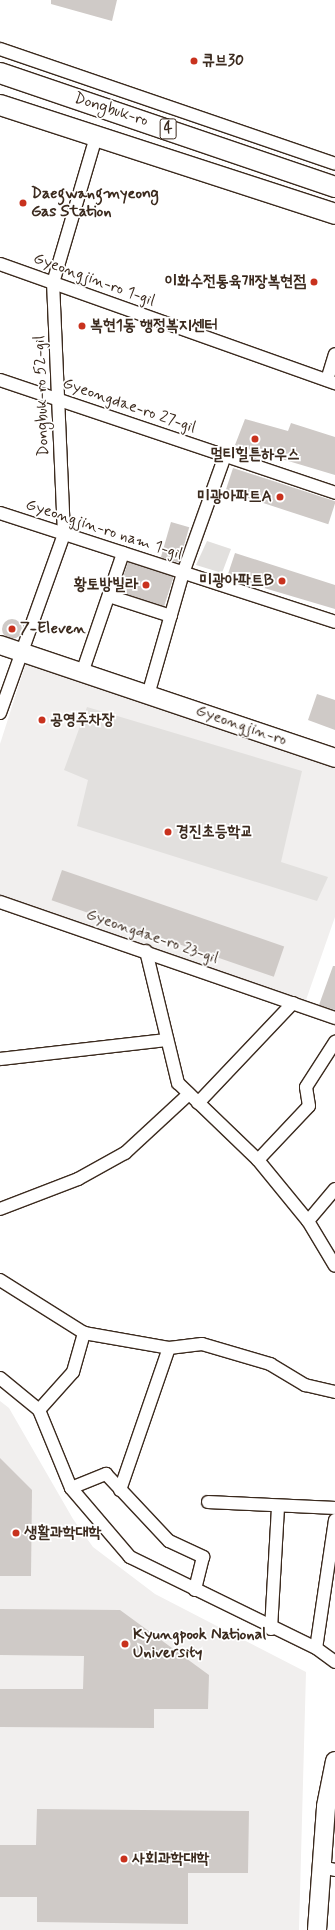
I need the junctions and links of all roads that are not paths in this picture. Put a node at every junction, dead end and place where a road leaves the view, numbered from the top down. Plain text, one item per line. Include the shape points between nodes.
1 (0, 49) edge
2 (0, 73) edge
3 (0, 105) edge
4 (96, 137) junction
5 (335, 164) edge
6 (335, 187) edge
7 (335, 214) edge
8 (0, 264) edge
9 (53, 283) junction
10 (335, 354) edge
11 (0, 380) edge
12 (331, 381) edge
13 (59, 399) junction
14 (225, 456) junction
15 (335, 493) edge
16 (0, 513) edge
17 (64, 534) junction
18 (123, 553) junction
19 (183, 573) junction
20 (109, 596) junction
21 (171, 616) junction
22 (335, 622) edge
23 (0, 645) edge
24 (23, 653) junction
25 (82, 673) junction
26 (148, 695) junction
27 (0, 713) edge
28 (335, 758) edge
29 (0, 902) edge
30 (146, 951) junction
31 (293, 1003) junction
32 (335, 1018) edge
33 (167, 1040) junction
34 (335, 1042) edge
35 (0, 1058) edge
36 (193, 1099) junction
37 (258, 1160) junction
38 (335, 1189) edge
39 (0, 1208) edge
40 (308, 1221) junction
41 (335, 1266) edge
42 (0, 1280) edge
43 (84, 1333) junction
44 (169, 1348) junction
45 (0, 1378) edge
46 (335, 1392) edge
47 (39, 1410) junction
48 (71, 1488) junction
49 (120, 1490) junction
50 (208, 1502) dead end
51 (278, 1506) junction
52 (335, 1508) edge
53 (335, 1520) edge
54 (195, 1590) junction
55 (271, 1629) junction
56 (316, 1648) junction
57 (335, 1662) edge
58 (335, 1761) edge
59 (329, 1869) edge
60 (317, 1930) edge

1 - 5 street
2 - 6 main road, Dongbuk-ro / 4
3 - 4 main road, Dongbuk-ro / 4
4 - 7 main road, Dongbuk-ro / 4
4 - 9 street, Dongbuk-ro 52-gil
8 - 9 street, Gyeongjin-ro 1-gil
9 - 12 street, Gyeongjin-ro 1-gil
9 - 13 street, Dongbuk-ro 52-gil
10 - 12 street
11 - 13 street, Gyeongdae-ro 27-gil
13 - 14 street, Gyeongdae-ro 27-gil
13 - 17 street, Dongbuk-ro 52-gil
14 - 15 street, Gyeongdae-ro 27-gil
14 - 19 street
16 - 17 street, Gyeongjin-ro nam 1-gil
17 - 18 street, Gyeongjin-ro nam 1-gil
17 - 24 street, Dongbuk-ro 52-gil
18 - 19 street, Gyeongjin-ro nam 1-gil
18 - 20 street
19 - 21 street
19 - 22 street, Gyeongjin-ro nam 1-gil
20 - 21 street
20 - 25 street
21 - 26 street
23 - 24 street, Gyeongjin-ro
24 - 25 street, Gyeongjin-ro
24 - 27 street, Dongbuk-ro 52-gil
25 - 26 street, Gyeongjin-ro
26 - 28 street, Gyeongjin-ro
29 - 30 street, Gyeongdae-ro 23-gil
30 - 31 street, Gyeongdae-ro 23-gil
30 - 33 street
31 - 32 street, Gyeongdae-ro 23-gil
31 - 36 street via 247,1051
33 - 35 street
33 - 36 street via 178,1082
34 - 37 street via 306,1087 309,1106
36 - 37 street
36 - 39 street via 125,1153 78,1179
37 - 40 street
38 - 40 street
40 - 41 street
42 - 43 street
43 - 44 street
43 - 47 street via 73,1372
44 - 46 street via 202,1344 270,1364 305,1385
44 - 49 street
45 - 47 street
47 - 48 street
48 - 49 street via 106,1474
48 - 54 street via 130,1557
49 - 54 street via 169,1541 203,1557
50 - 51 street
51 - 52 street
51 - 55 street
53 - 56 street
54 - 55 street
55 - 56 street
56 - 57 street
58 - 59 street via 326,1806
59 - 60 street

